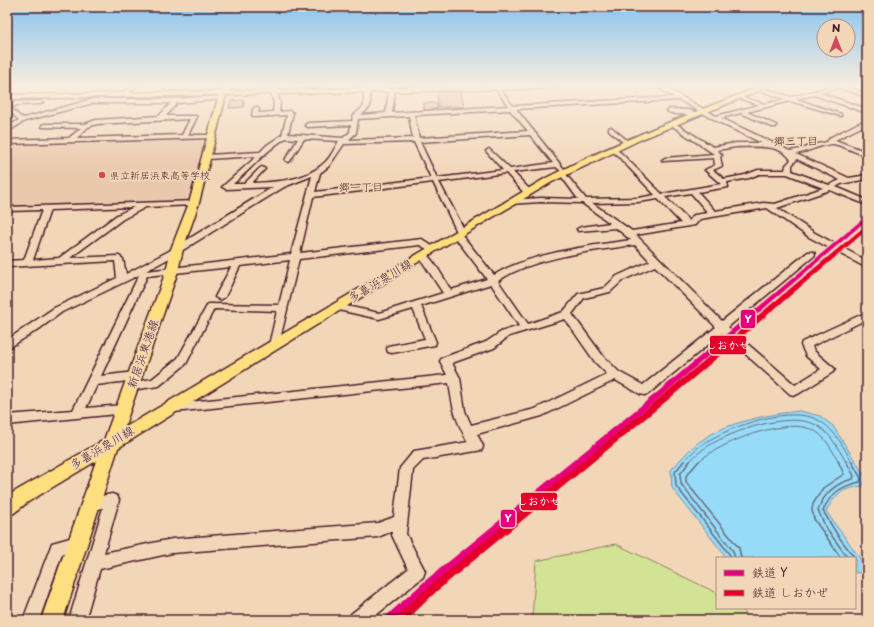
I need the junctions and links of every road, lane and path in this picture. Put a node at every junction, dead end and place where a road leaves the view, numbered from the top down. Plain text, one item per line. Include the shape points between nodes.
1 (15, 115) edge
2 (39, 115) edge
3 (163, 115) edge
4 (218, 115) edge
5 (290, 115) edge
6 (359, 115) edge
7 (387, 115) edge
8 (411, 115) edge
9 (518, 115) edge
10 (695, 115) edge
11 (707, 115) edge
12 (725, 115) edge
13 (750, 115) edge
14 (161, 118) junction
15 (715, 118) junction
16 (22, 120) junction
17 (354, 120) junction
18 (867, 121) edge
19 (673, 124) junction
20 (308, 125) dead end
21 (44, 126) dead end
22 (86, 126) junction
23 (774, 126) dead end
24 (856, 127) junction
25 (7, 130) edge
26 (612, 130) dead end
27 (867, 131) edge
28 (532, 133) junction
29 (212, 136) junction
30 (285, 136) junction
31 (184, 137) junction
32 (302, 137) junction
33 (71, 140) junction
34 (416, 140) junction
35 (831, 140) junction
36 (343, 141) junction
37 (7, 142) edge
38 (15, 142) junction
39 (627, 143) junction
40 (770, 145) junction
41 (7, 148) edge
42 (612, 149) junction
43 (712, 149) junction
44 (489, 151) dead end
45 (262, 154) junction
46 (790, 154) junction
47 (867, 154) edge
48 (717, 156) junction
49 (207, 157) junction
50 (288, 160) dead end
51 (665, 160) dead end
52 (262, 169) dead end
53 (561, 170) junction
54 (509, 171) junction
55 (317, 172) junction
56 (788, 172) junction
57 (867, 177) edge
58 (435, 180) junction
59 (848, 180) junction
60 (723, 181) junction
61 (284, 184) junction
62 (246, 186) junction
63 (831, 188) junction
64 (693, 191) junction
65 (528, 192) junction
66 (310, 196) junction
67 (660, 196) junction
68 (584, 201) junction
69 (509, 202) junction
70 (194, 203) junction
71 (867, 203) edge
72 (147, 205) junction
73 (768, 205) junction
74 (47, 208) junction
75 (7, 209) edge
76 (713, 214) junction
77 (688, 224) junction
78 (618, 225) junction
79 (581, 229) dead end
80 (460, 234) junction
81 (633, 238) junction
82 (177, 249) junction
83 (427, 252) junction
84 (812, 254) dead end
85 (295, 257) junction
86 (62, 261) junction
87 (28, 262) junction
88 (656, 262) junction
89 (7, 264) edge
90 (237, 264) junction
91 (867, 265) edge
92 (172, 271) junction
93 (141, 273) junction
94 (122, 279) junction
95 (493, 280) junction
96 (449, 294) junction
97 (220, 297) dead end
98 (416, 305) junction
99 (337, 307) junction
100 (282, 308) junction
101 (567, 314) junction
102 (867, 315) edge
103 (722, 327) junction
104 (526, 328) junction
105 (7, 344) edge
106 (274, 345) junction
107 (392, 349) dead end
108 (615, 375) junction
109 (454, 378) junction
110 (93, 381) junction
111 (133, 381) junction
112 (174, 407) junction
113 (123, 410) junction
114 (77, 414) junction
115 (7, 420) edge
116 (468, 431) junction
117 (111, 443) junction
118 (90, 504) junction
119 (7, 507) edge
120 (400, 521) junction
121 (77, 543) junction
122 (94, 563) junction
123 (31, 620) edge
124 (52, 620) edge
125 (77, 620) edge
126 (357, 620) edge

1 - 16 street
2 - 16 street
3 - 14 street
4 - 29 main road, 新居浜東港線
5 - 30 street
6 - 17 street
7 - 17 street
8 - 34 street
9 - 28 street
10 - 19 main road, 多喜浜泉川線
11 - 15 street
12 - 15 street
13 - 23 street
14 - 22 street via 96,122
14 - 31 street via 194,117
15 - 40 street
16 - 25 street
17 - 20 street
17 - 36 street via 353,133
18 - 24 street
19 - 39 main road, 多喜浜泉川線
19 - 43 street
21 - 22 street
22 - 33 street
24 - 27 street
24 - 35 street
26 - 39 street
28 - 34 street
28 - 53 street
29 - 31 street
29 - 49 main road, 新居浜東港線
30 - 32 street
30 - 45 street
31 - 33 street
32 - 36 street
32 - 50 street
33 - 38 street
34 - 36 street
34 - 58 street
35 - 46 street via 829,143
35 - 47 street
36 - 55 street via 327,165
37 - 38 street
38 - 41 street
39 - 42 main road, 多喜浜泉川線
40 - 43 street via 736,145
40 - 46 street
42 - 53 main road, 多喜浜泉川線
42 - 67 street
43 - 48 street via 719,155
44 - 54 street
45 - 49 street
45 - 62 street via 226,187
46 - 56 street via 794,160 789,165
46 - 59 street
48 - 51 street
48 - 60 street via 719,166 708,170
49 - 70 main road, 新居浜東港線
52 - 62 street
53 - 54 street
53 - 65 main road, 多喜浜泉川線
53 - 68 street
54 - 58 street
54 - 65 street
55 - 61 street
55 - 66 street
56 - 60 street via 758,172 747,177
56 - 63 street
57 - 59 street
58 - 66 street
58 - 80 street
59 - 63 street via 839,182
60 - 64 street via 725,185
61 - 62 street
61 - 82 street
63 - 71 street
63 - 73 street via 776,206
64 - 67 street
64 - 76 street
65 - 69 main road, 多喜浜泉川線
66 - 85 street
67 - 68 street via 638,200
67 - 77 street
68 - 69 street
68 - 78 street
69 - 80 main road, 多喜浜泉川線
70 - 72 street
70 - 82 main road, 新居浜東港線
72 - 74 street
72 - 86 street via 120,217
73 - 76 street
73 - 91 street via 812,235
74 - 75 street
74 - 87 street
76 - 77 street via 697,217
77 - 81 street
78 - 79 street
78 - 81 street
80 - 83 main road, 多喜浜泉川線
80 - 95 street
81 - 88 street
81 - 95 street via 564,254 504,272
82 - 92 main road, 新居浜東港線
82 - 93 street
83 - 85 street via 422,242
83 - 96 street via 431,266
83 - 99 main road, 多喜浜泉川線
84 - 103 street
85 - 90 street
85 - 100 street
86 - 87 street
86 - 94 street via 116,258 119,259
87 - 89 street
88 - 101 street via 620,278 607,290 581,296
88 - 103 street
90 - 92 street
90 - 97 street
92 - 93 street
92 - 111 main road, 新居浜東港線
93 - 94 street
93 - 110 street
94 - 105 street via 58,310
95 - 96 street
95 - 104 street
96 - 98 street
98 - 99 street via 379,316
98 - 107 street via 431,342
99 - 106 main road, 多喜浜泉川線
100 - 106 street
100 - 111 street via 211,306 182,361 155,383
101 - 104 street
101 - 108 street via 599,359
102 - 103 street via 806,345 810,353 829,369 794,391
103 - 108 street via 644,392
104 - 109 street via 505,334 490,345 446,361
106 - 112 main road, 多喜浜泉川線
108 - 116 street via 538,413
109 - 112 street
109 - 116 street via 459,411
110 - 111 street
110 - 114 street
111 - 113 main road, 新居浜東港線
112 - 117 main road, 多喜浜泉川線
113 - 114 street
113 - 117 main road, 新居浜東港線
114 - 115 street
116 - 120 street via 477,446 419,455 407,468
117 - 118 main road, 新居浜東港線
117 - 119 main road, 多喜浜泉川線
118 - 121 main road, 新居浜東港線
118 - 122 street via 112,500
120 - 122 street via 378,530 172,546
120 - 126 street via 399,535 417,571
121 - 123 street via 57,548
121 - 124 main road, 新居浜東港線
122 - 125 street

